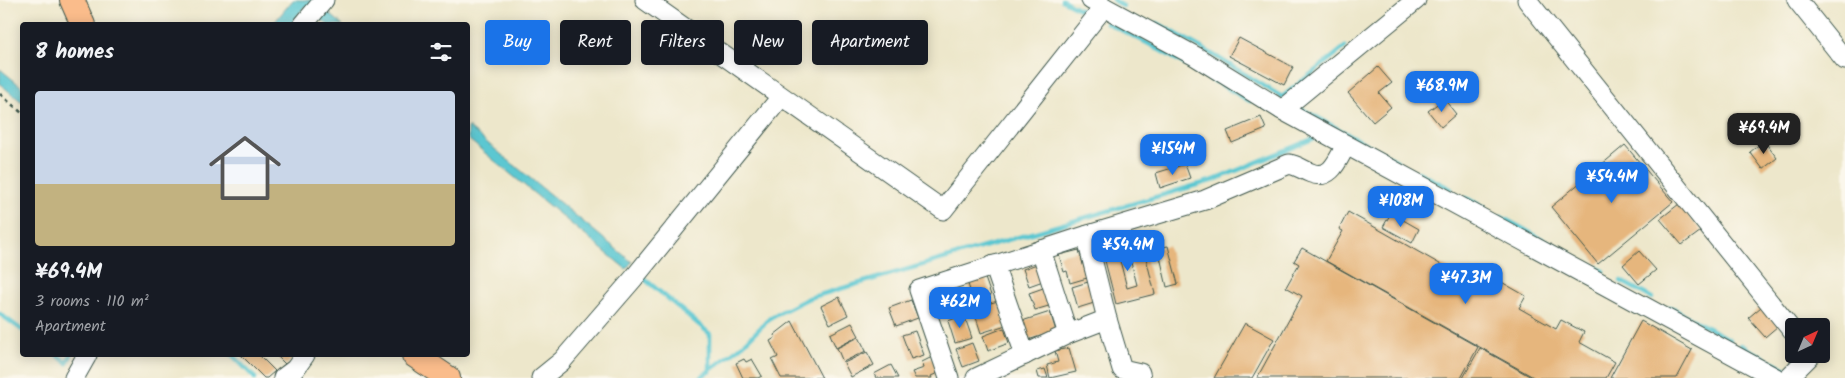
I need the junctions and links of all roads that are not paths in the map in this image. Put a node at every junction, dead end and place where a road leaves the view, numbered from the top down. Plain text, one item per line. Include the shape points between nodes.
1 (72, 0) edge
2 (645, 0) edge
3 (1416, 0) edge
4 (1527, 0) edge
5 (1797, 0) edge
6 (1097, 3) edge
7 (82, 22) edge
8 (1845, 60) edge
9 (781, 97) junction
10 (1282, 110) junction
11 (1346, 145) junction
12 (1088, 235) junction
13 (1041, 250) junction
14 (994, 265) junction
15 (1106, 319) junction
16 (1785, 322) edge
17 (1068, 334) junction
18 (1025, 355) junction
19 (87, 357) edge
20 (304, 357) edge
21 (417, 357) edge
22 (1803, 363) edge
23 (74, 378) edge
24 (283, 378) edge
25 (448, 378) edge
26 (541, 378) edge
27 (949, 378) edge
28 (976, 378) edge
29 (1141, 378) edge
30 (1776, 378) edge
31 (1788, 378) edge

1 - 7 main road
2 - 9 street
3 - 10 street
4 - 16 street
5 - 8 street
6 - 9 street via 944,210
6 - 10 street via 1195,56
9 - 26 street via 637,274 562,361
10 - 11 street
11 - 12 street via 1333,170 1328,173 1314,174 1289,164 1205,200
11 - 30 street
12 - 13 street
12 - 15 street
13 - 14 street
13 - 17 street
14 - 18 street
14 - 27 street via 919,290
15 - 17 street
15 - 29 street via 1122,369 1140,373
17 - 18 street
18 - 28 street
19 - 23 street
20 - 24 street
21 - 25 main road
22 - 31 street

